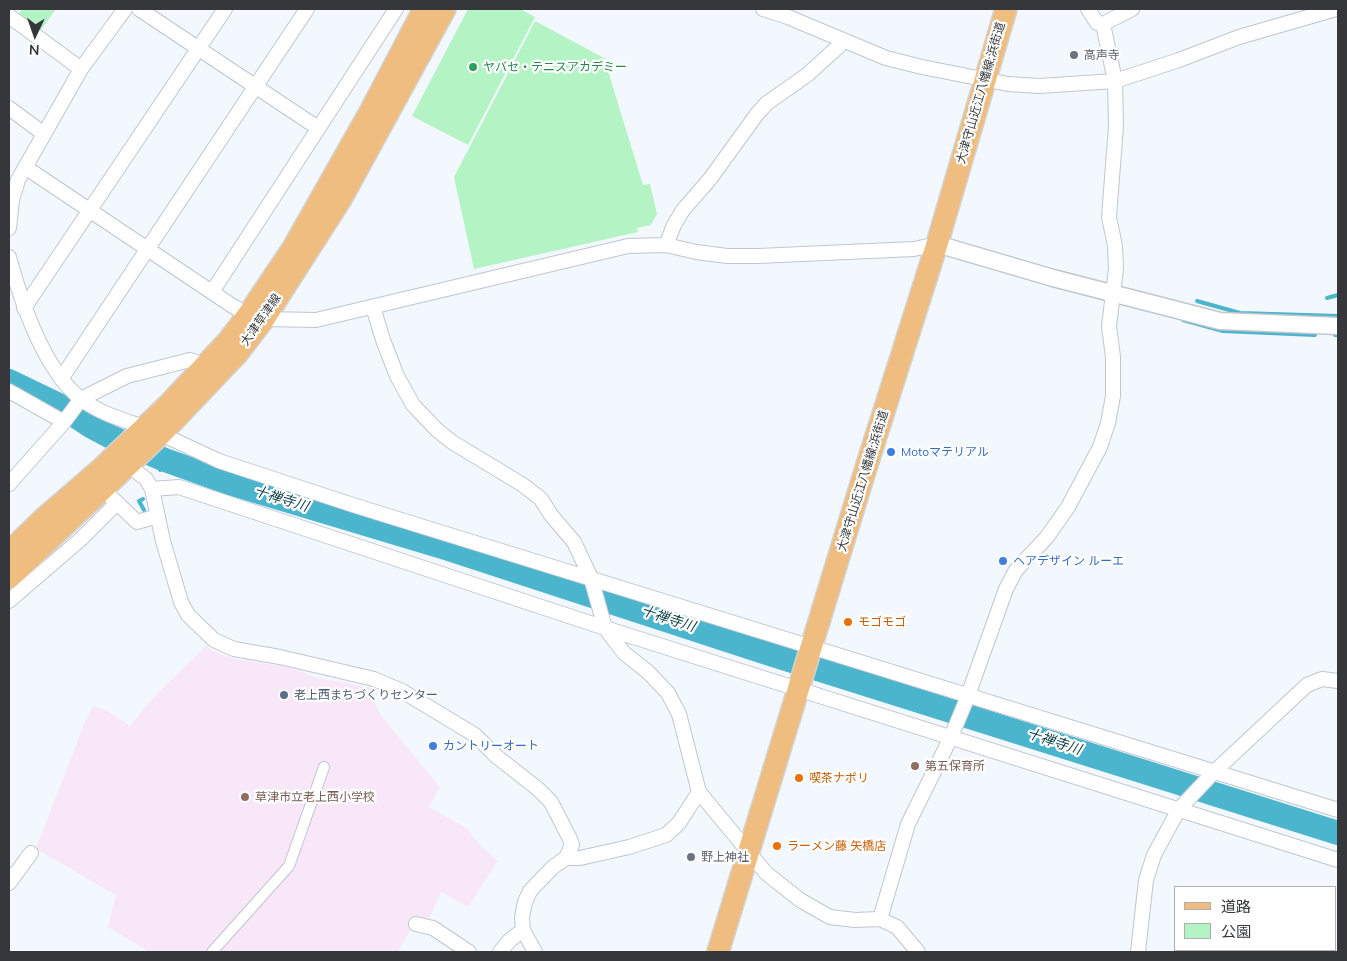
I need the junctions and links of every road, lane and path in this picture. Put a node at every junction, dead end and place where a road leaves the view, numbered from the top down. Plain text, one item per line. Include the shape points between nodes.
1 (125, 9) edge
2 (139, 9) edge
3 (225, 9) edge
4 (307, 9) edge
5 (396, 9) edge
6 (424, 9) edge
7 (445, 9) edge
8 (763, 9) edge
9 (1006, 9) edge
10 (1088, 9) edge
11 (1132, 9) edge
12 (1336, 9) edge
13 (9, 16) edge
14 (1103, 24) junction
15 (843, 40) junction
16 (198, 48) junction
17 (81, 69) junction
18 (986, 79) junction
19 (1115, 82) junction
20 (256, 86) junction
21 (9, 108) edge
22 (318, 128) junction
23 (44, 134) junction
24 (25, 167) junction
25 (13, 177) edge
26 (90, 210) junction
27 (9, 228) edge
28 (937, 244) junction
29 (666, 245) junction
30 (148, 249) junction
31 (9, 256) edge
32 (12, 282) edge
33 (212, 292) junction
34 (1113, 292) junction
35 (373, 307) junction
36 (24, 308) junction
37 (256, 317) junction
38 (1338, 326) edge
39 (196, 362) dead end
40 (62, 379) junction
41 (9, 391) edge
42 (81, 400) junction
43 (64, 422) junction
44 (150, 434) junction
45 (124, 462) junction
46 (9, 484) edge
47 (152, 489) junction
48 (110, 496) junction
49 (158, 516) junction
50 (9, 552) edge
51 (9, 578) edge
52 (592, 581) junction
53 (9, 601) edge
54 (604, 625) junction
55 (811, 650) junction
56 (1338, 681) edge
57 (800, 687) junction
58 (967, 699) junction
59 (952, 734) junction
60 (324, 766) dead end
61 (1211, 774) junction
62 (699, 792) junction
63 (1181, 807) junction
64 (1338, 810) edge
65 (749, 852) junction
66 (31, 854) dead end
67 (566, 858) junction
68 (1338, 860) edge
69 (9, 883) edge
70 (880, 919) junction
71 (416, 924) dead end
72 (523, 930) junction
73 (212, 952) edge
74 (469, 952) edge
75 (500, 952) edge
76 (535, 952) edge
77 (718, 952) edge
78 (918, 952) edge
79 (1138, 952) edge

1 - 17 street
2 - 16 street
3 - 16 street
4 - 20 street
5 - 22 street
6 - 37 main road, 大津草津線
7 - 37 main road, 大津草津線 via 341,199
8 - 15 street
9 - 18 main road, 大津守山近江八幡線;浜街道
10 - 14 street via 1097,23
11 - 14 street
12 - 19 street via 1239,37
13 - 17 street
14 - 19 street
15 - 18 street via 886,58
15 - 29 street via 807,75 767,103 757,114 684,210
16 - 20 street
16 - 26 street
17 - 23 street
18 - 19 street via 1039,86
18 - 28 main road, 大津守山近江八幡線;浜街道
19 - 34 street via 1116,126 1109,217 1116,269
20 - 22 street
20 - 30 street
21 - 23 street
22 - 33 street
23 - 24 street
24 - 25 street
24 - 26 street
25 - 27 street
26 - 30 street
26 - 36 street
28 - 29 street via 914,249 758,256 719,255
28 - 34 street
28 - 55 main road, 大津守山近江八幡線;浜街道
29 - 35 street via 628,246
30 - 33 street
30 - 40 street
31 - 32 street
32 - 36 street
33 - 37 street
34 - 38 street via 1220,321
34 - 58 street via 1109,326 1113,396 1100,447 1068,507 1009,583
35 - 37 street via 316,320
35 - 52 street via 397,376 413,405 452,442 541,499 574,542
36 - 40 street
37 - 44 main road, 大津草津線 via 228,341
39 - 42 street via 190,360 127,376
40 - 42 street
41 - 43 street
42 - 43 street
42 - 44 street
43 - 46 street
44 - 45 main road, 大津草津線
44 - 52 street via 219,461
45 - 47 street via 146,479
45 - 48 main road, 大津草津線
45 - 50 main road, 大津草津線 via 43,519
47 - 49 street
47 - 54 street via 179,488
48 - 49 street via 137,522
48 - 51 main road, 大津草津線
48 - 53 street via 81,539
49 - 67 street via 181,602 188,615 214,640 234,649 374,679 447,717 475,735 551,802 572,846
52 - 54 street
52 - 55 street
54 - 57 street
54 - 62 street via 624,653 668,694 679,714
55 - 57 main road, 大津守山近江八幡線;浜街道
55 - 58 street
56 - 61 street via 1322,679 1307,685
57 - 59 street
57 - 65 main road, 大津守山近江八幡線;浜街道
58 - 59 street
58 - 61 street
59 - 63 street
59 - 70 street via 908,824
60 - 73 street via 289,866
61 - 63 street
61 - 64 street
62 - 65 street
62 - 67 street via 679,823 666,835 629,847
63 - 68 street
63 - 79 street via 1154,855 1146,880
65 - 70 street via 766,873 818,911 830,917
65 - 77 main road, 大津守山近江八幡線;浜街道
66 - 69 street
67 - 72 street via 530,891 522,917
70 - 78 street via 897,927
71 - 74 street via 433,928
72 - 75 street
72 - 76 street

